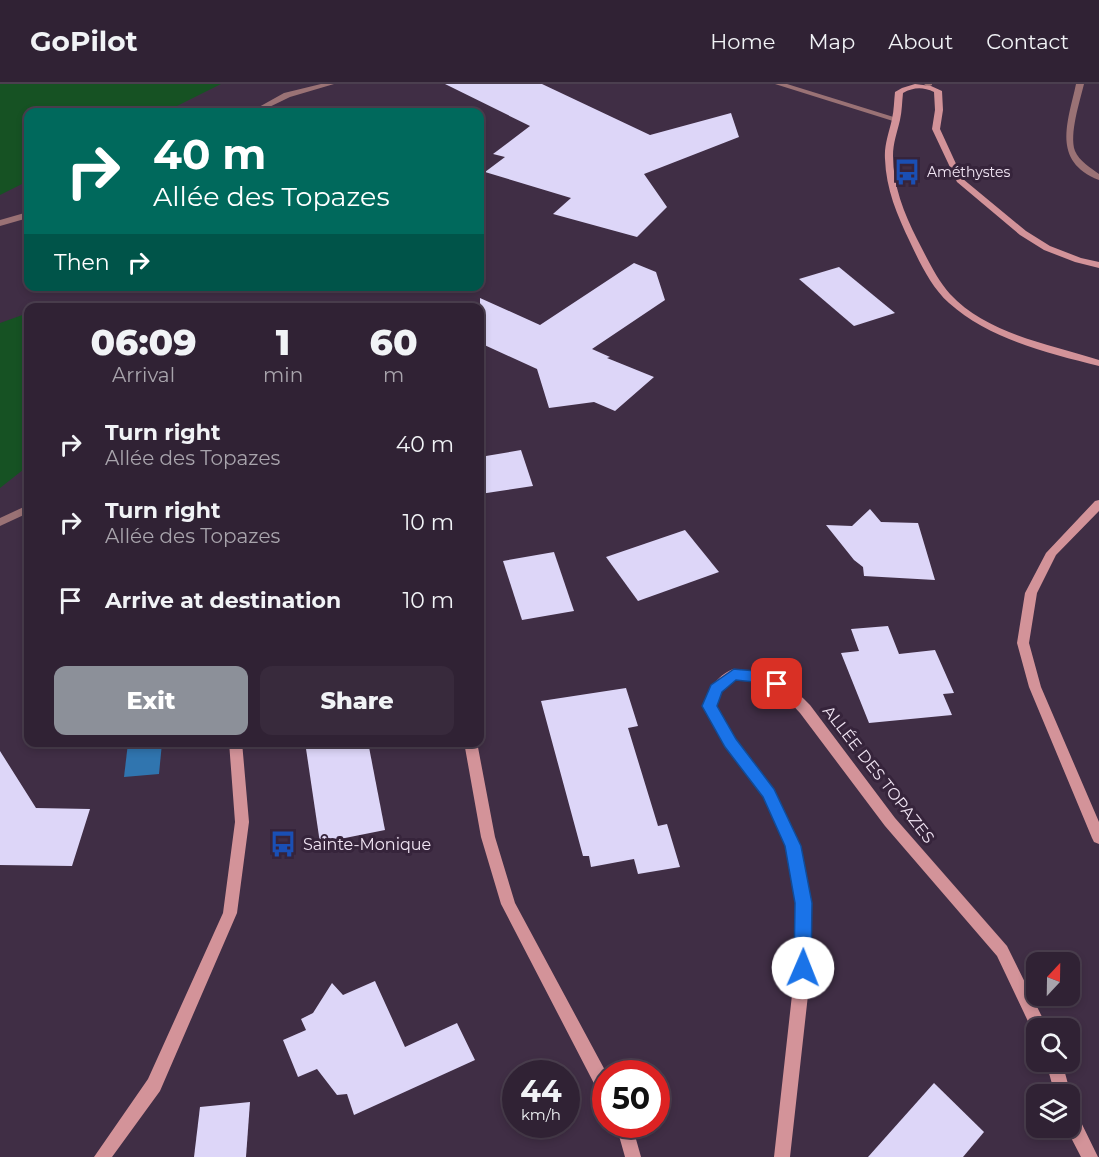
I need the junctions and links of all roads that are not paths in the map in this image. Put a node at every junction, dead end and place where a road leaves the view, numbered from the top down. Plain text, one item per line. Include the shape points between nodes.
1 (330, 84) edge
2 (779, 84) edge
3 (928, 84) edge
4 (1080, 84) edge
5 (262, 108) edge
6 (896, 119) junction
7 (1099, 178) edge
8 (24, 216) edge
9 (0, 223) edge
10 (1099, 265) edge
11 (1099, 363) edge
12 (1099, 504) edge
13 (24, 511) edge
14 (0, 522) edge
15 (235, 747) edge
16 (471, 747) edge
17 (1099, 838) edge
18 (1035, 1018) edge
19 (592, 1063) edge
20 (628, 1138) edge
21 (1080, 1138) edge
22 (102, 1157) edge
23 (633, 1157) edge
24 (782, 1157) edge
25 (1090, 1157) edge

1 - 5 street via 287,95
2 - 6 street
3 - 6 main road via 910,84 899,92
3 - 10 main road via 938,91 936,129 960,180 1047,248
4 - 7 street via 1071,151
6 - 11 main road via 889,146 896,200 924,262 951,300 1001,332
8 - 9 street
12 - 17 main road via 1052,553 1030,593 1023,643 1035,687
13 - 14 street
15 - 22 main road via 242,822 230,913 154,1085
16 - 19 main road via 488,837 508,904
18 - 24 main road, ALLÉE DES TOPAZES via 1002,951 890,822 805,709 789,691 765,678 734,674 716,689 710,706 730,743 769,793 793,846 804,903 803,968
20 - 23 main road
21 - 25 main road

